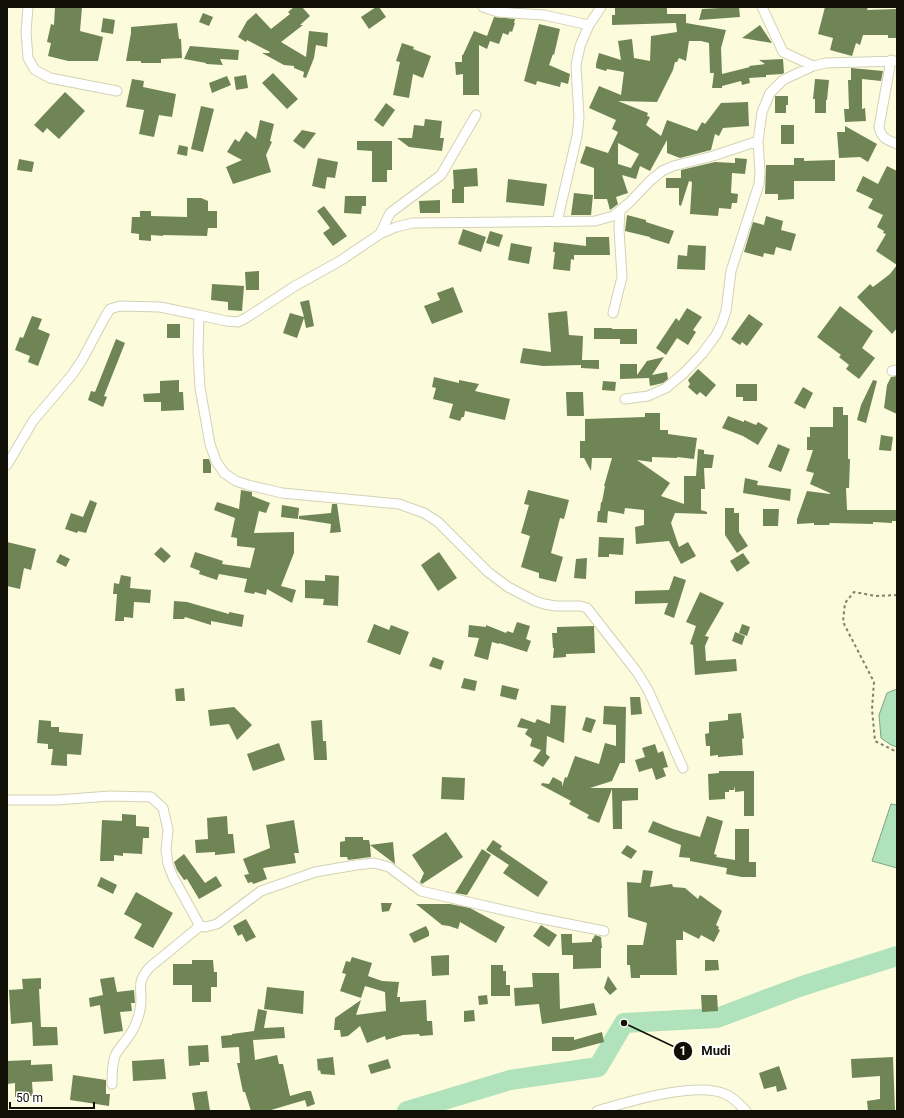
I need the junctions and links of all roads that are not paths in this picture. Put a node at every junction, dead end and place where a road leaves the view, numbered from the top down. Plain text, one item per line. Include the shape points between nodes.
1 (28, 7) edge
2 (483, 7) edge
3 (601, 7) edge
4 (762, 7) edge
5 (589, 25) junction
6 (894, 61) edge
7 (812, 66) junction
8 (116, 91) dead end
9 (476, 115) dead end
10 (758, 141) junction
11 (897, 144) edge
12 (620, 210) junction
13 (557, 222) junction
14 (380, 234) junction
15 (613, 313) dead end
16 (199, 315) junction
17 (625, 399) dead end
18 (7, 464) edge
19 (683, 768) dead end
20 (7, 800) edge
21 (200, 926) junction
22 (604, 931) dead end
23 (112, 1084) dead end
24 (598, 1111) edge
25 (746, 1111) edge

1 - 8 street via 28,58 35,70 50,78
2 - 5 street via 498,12 544,15
3 - 5 street
4 - 7 street via 783,52
5 - 13 street via 580,46 576,65 578,136
6 - 7 street via 842,62
6 - 11 street via 879,127 885,139
7 - 10 street via 783,80 770,93 762,112
9 - 14 street via 441,175 390,213
10 - 12 street via 662,171
10 - 17 street via 759,184 731,271 726,311 716,335 702,354 666,388 648,396
12 - 13 street via 613,216 595,221
12 - 15 street via 622,277
13 - 14 street via 413,223
14 - 16 street via 238,322
16 - 18 street via 160,307 120,306 110,309 82,360 33,421
16 - 19 street via 200,388 210,444 224,473 236,481 282,493 399,504 424,513 438,522 488,572 508,587 544,604 587,608 648,690
20 - 21 street via 110,796 151,798 163,808 168,830 168,864
21 - 22 street via 205,928 217,924 261,891 315,872 374,863 389,867 421,891
21 - 23 street via 143,974 137,1020 116,1054
24 - 25 street via 652,1096 694,1090 710,1090 727,1095

